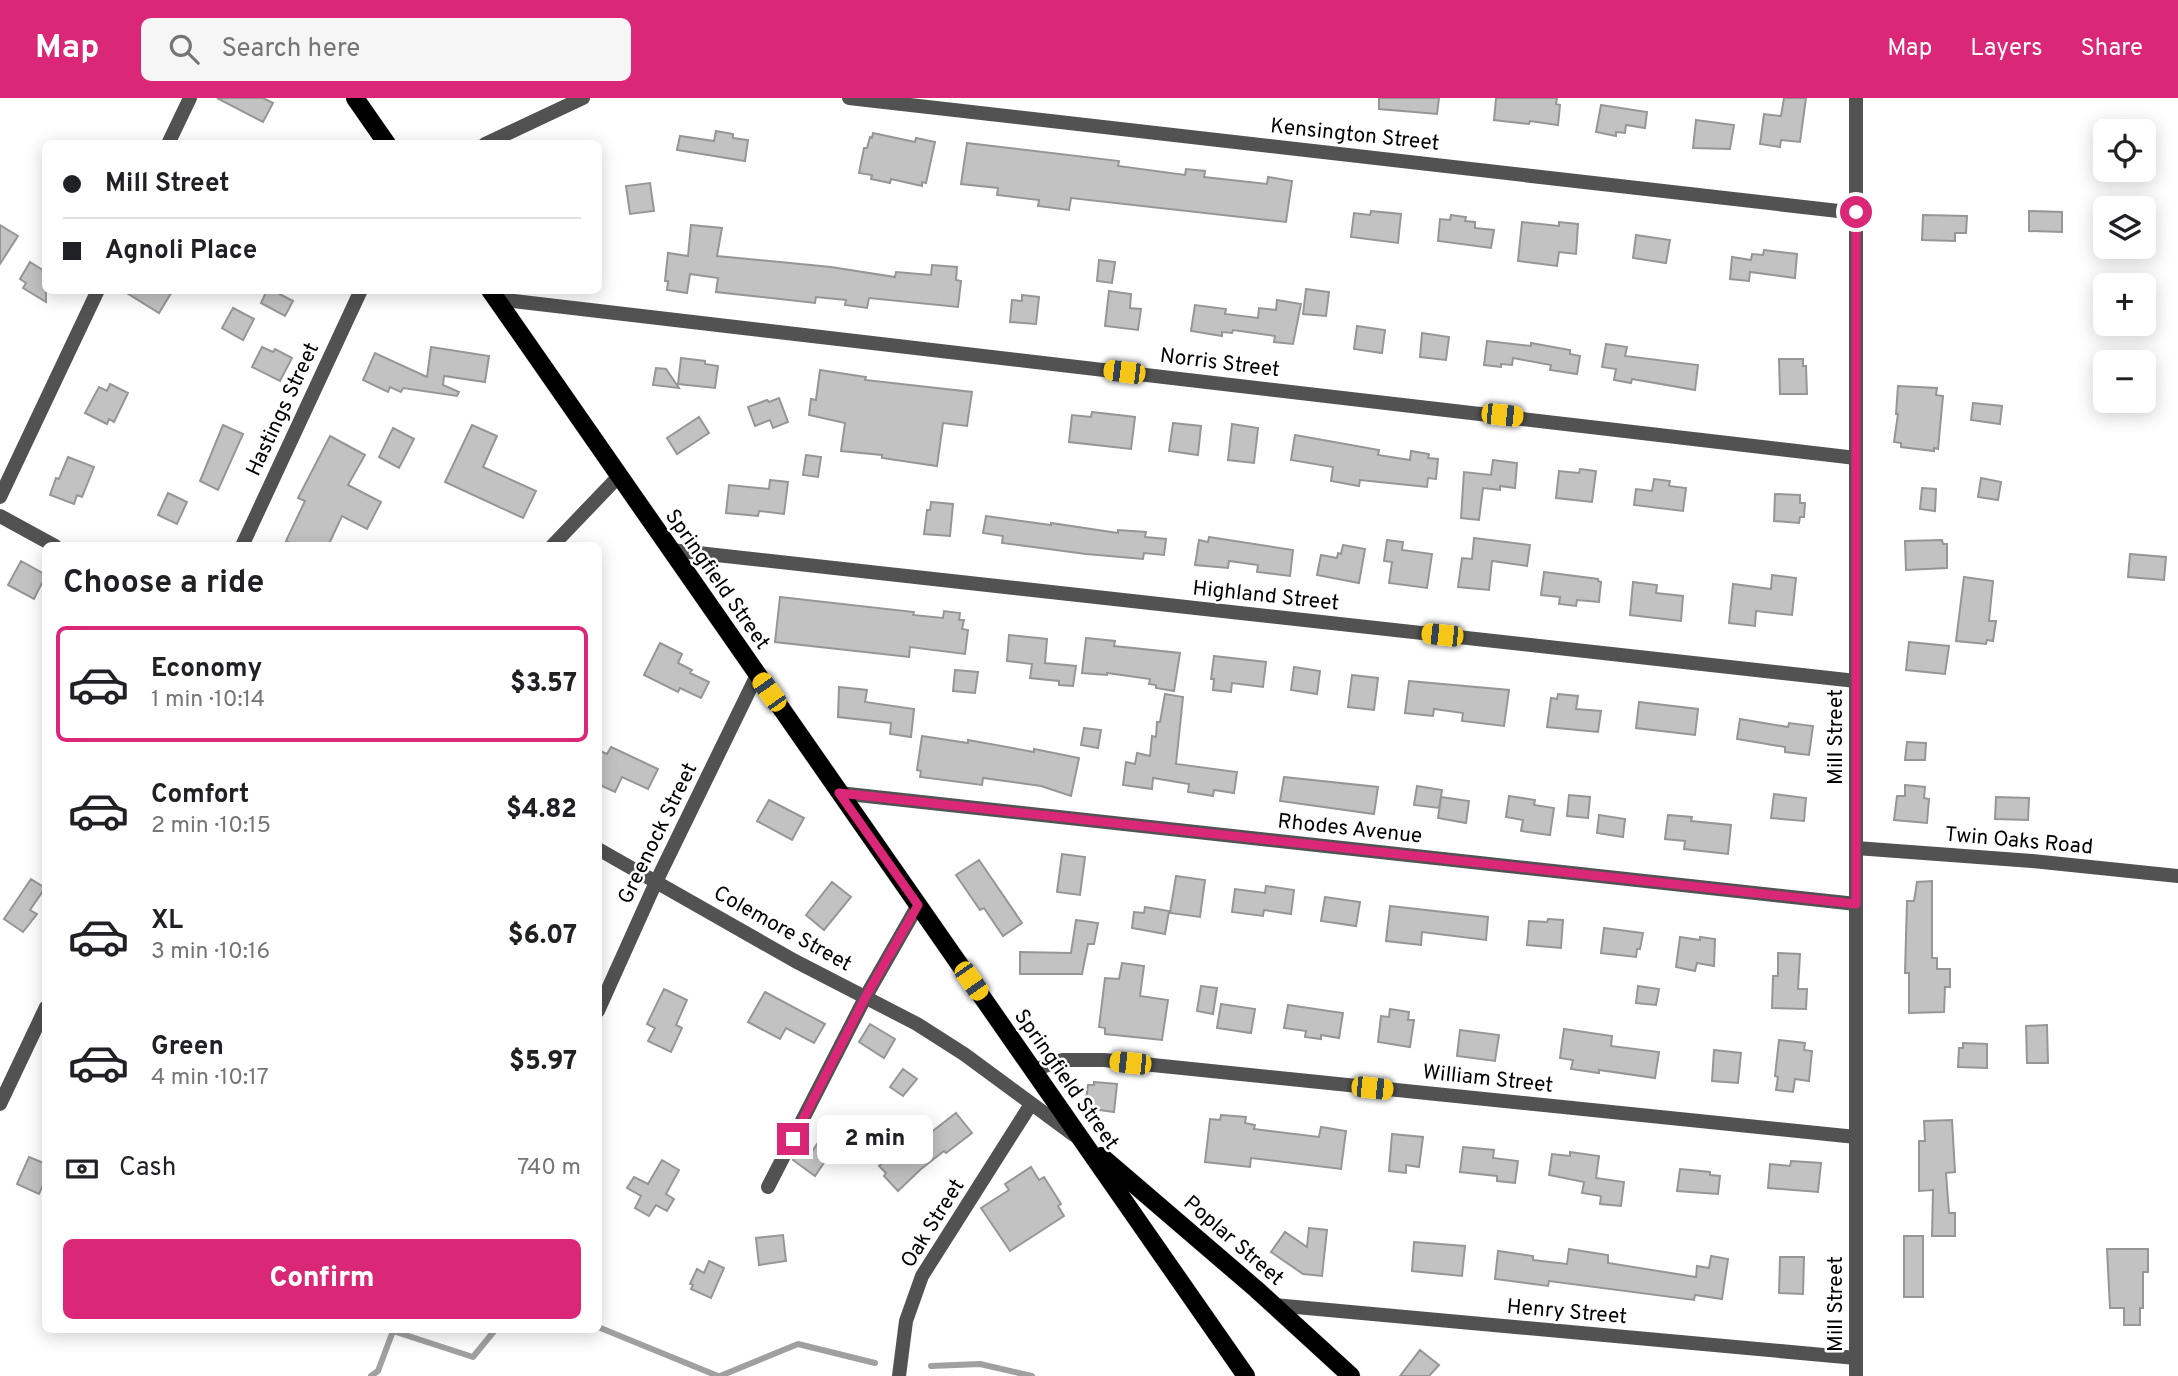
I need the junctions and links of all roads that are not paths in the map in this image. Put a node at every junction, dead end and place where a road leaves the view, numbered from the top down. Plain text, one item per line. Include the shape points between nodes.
1 (190, 98) edge
2 (355, 98) edge
3 (583, 98) edge
4 (849, 98) edge
5 (1856, 98) edge
6 (170, 140) edge
7 (384, 140) edge
8 (494, 140) edge
9 (1856, 212) junction
10 (96, 294) edge
11 (359, 294) edge
12 (493, 295) edge
13 (1856, 458) junction
14 (619, 476) junction
15 (0, 496) edge
16 (0, 516) edge
17 (48, 542) edge
18 (244, 542) edge
19 (556, 542) edge
20 (671, 550) junction
21 (757, 675) junction
22 (1856, 681) junction
23 (839, 793) junction
24 (1856, 848) junction
25 (602, 851) edge
26 (2178, 876) edge
27 (656, 882) junction
28 (1856, 904) junction
29 (918, 905) junction
30 (866, 996) junction
31 (602, 1002) edge
32 (42, 1015) edge
33 (1034, 1070) junction
34 (0, 1104) edge
35 (1031, 1104) junction
36 (1856, 1137) junction
37 (1084, 1142) junction
38 (768, 1187) dead end
39 (1274, 1305) junction
40 (1856, 1358) junction
41 (899, 1376) edge
42 (1246, 1376) edge
43 (1351, 1376) edge
44 (1856, 1376) edge

1 - 6 street
2 - 7 main road
3 - 8 street
4 - 9 street, Kensington Street
5 - 9 street, Mill Street
9 - 13 street, Mill Street
10 - 15 street
11 - 18 street, Hastings Street
12 - 13 street, Norris Street
12 - 14 main road, Springfield Street
13 - 22 street, Mill Street
14 - 19 street
14 - 20 main road, Springfield Street
16 - 17 street
20 - 21 main road, Springfield Street
20 - 22 street, Highland Street
21 - 23 main road, Springfield Street
21 - 27 street, Greenock Street
22 - 24 street, Mill Street
23 - 28 street, Rhodes Avenue
23 - 29 main road, Springfield Street
24 - 26 street, Twin Oaks Road
24 - 28 street, Mill Street
25 - 27 street, Colemore Street
27 - 30 street, Colemore Street
27 - 31 street, Greenock Street
28 - 36 street, Mill Street
29 - 30 street
29 - 33 main road, Springfield Street
30 - 35 street, Colemore Street via 942,1039
30 - 38 street
32 - 34 street
33 - 36 street, William Street via 1062,1060 1104,1060
33 - 37 main road, Springfield Street
35 - 37 street, Colemore Street
35 - 41 street, Oak Street via 922,1276 906,1321
36 - 40 street, Mill Street
37 - 39 main road, Poplar Street
37 - 42 main road, Springfield Street
39 - 40 street, Henry Street
39 - 43 main road, Poplar Street
40 - 44 street, Mill Street

